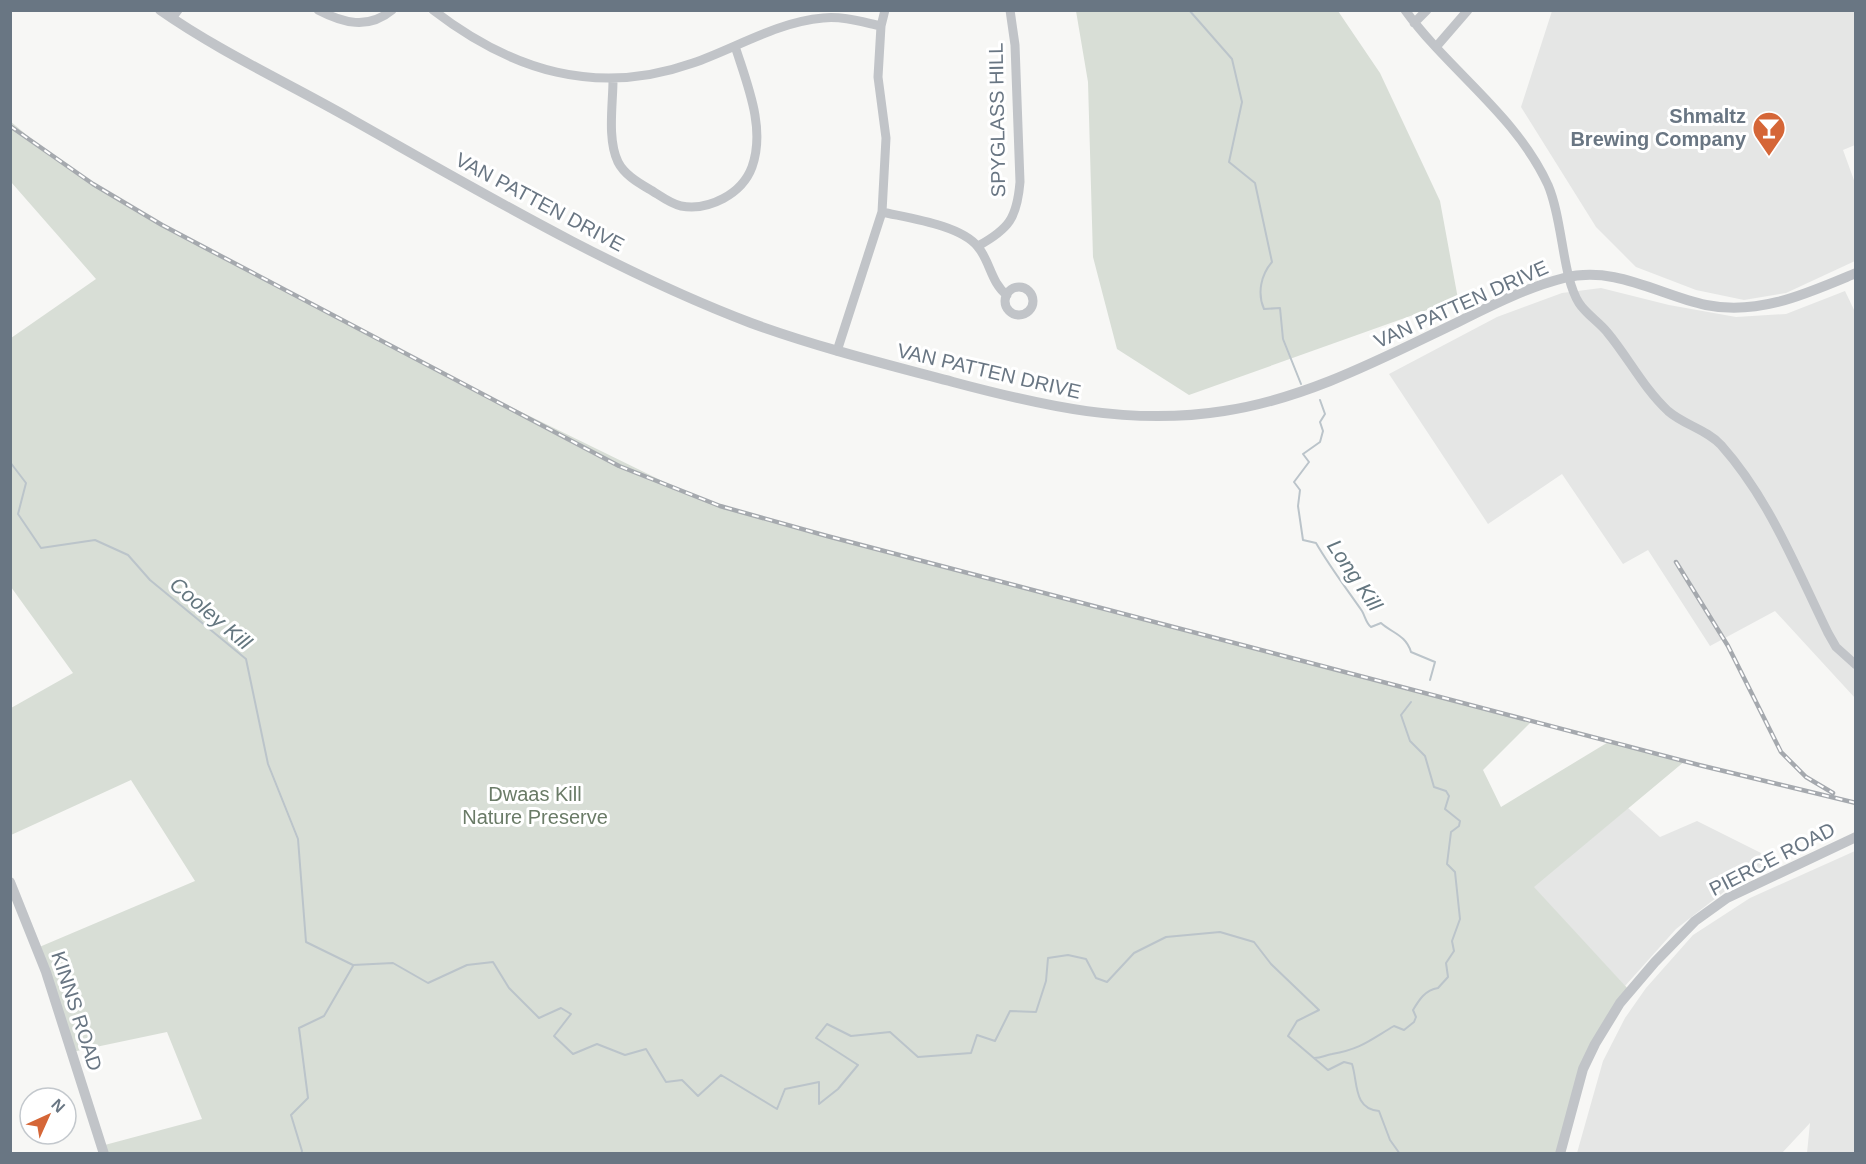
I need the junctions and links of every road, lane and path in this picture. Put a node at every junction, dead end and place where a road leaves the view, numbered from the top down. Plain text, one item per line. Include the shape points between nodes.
1 (160, 10) edge
2 (318, 10) edge
3 (392, 10) edge
4 (433, 10) edge
5 (885, 10) edge
6 (1010, 10) edge
7 (1405, 10) edge
8 (1427, 10) edge
9 (1468, 10) edge
10 (175, 14) edge
11 (1414, 23) junction
12 (881, 26) junction
13 (735, 46) junction
14 (1436, 47) junction
15 (614, 80) junction
16 (882, 212) junction
17 (978, 246) junction
18 (1856, 273) edge
19 (1570, 277) junction
20 (1006, 295) dead end
21 (837, 351) junction
22 (1856, 665) edge
23 (1856, 837) edge
24 (10, 882) edge
25 (104, 1154) edge
26 (1560, 1154) edge

1 - 10 street, VAN PATTEN DRIVE
2 - 3 street via 347,24 369,22
4 - 15 street via 502,54 525,64 571,76
5 - 12 street
6 - 17 street, SPYGLASS HILL via 1016,45 1018,204 1004,229
7 - 11 street
8 - 11 street
9 - 14 street
10 - 21 street, VAN PATTEN DRIVE via 396,145 622,266 747,321
11 - 14 street
12 - 13 street via 821,18
12 - 16 street via 878,76 886,138
13 - 15 street via 648,76
13 - 15 street via 753,100 755,155 747,176 734,190 707,206 679,206 638,182 619,164 613,127
14 - 19 street via 1531,155 1548,186 1560,223
16 - 17 street via 954,230
16 - 21 street
17 - 20 street
18 - 19 street, VAN PATTEN DRIVE via 1795,298 1765,306 1734,308 1704,305 1622,278
19 - 21 street, VAN PATTEN DRIVE via 1525,291 1299,393 1223,411 1173,417 1110,416 1040,405
19 - 22 street via 1578,303 1608,333 1669,412 1709,434 1735,462 1778,527 1827,633
23 - 26 street, PIERCE ROAD via 1727,898 1695,921 1655,962 1620,1003 1594,1044 1583,1069
24 - 25 street, KINNS ROAD via 46,972

